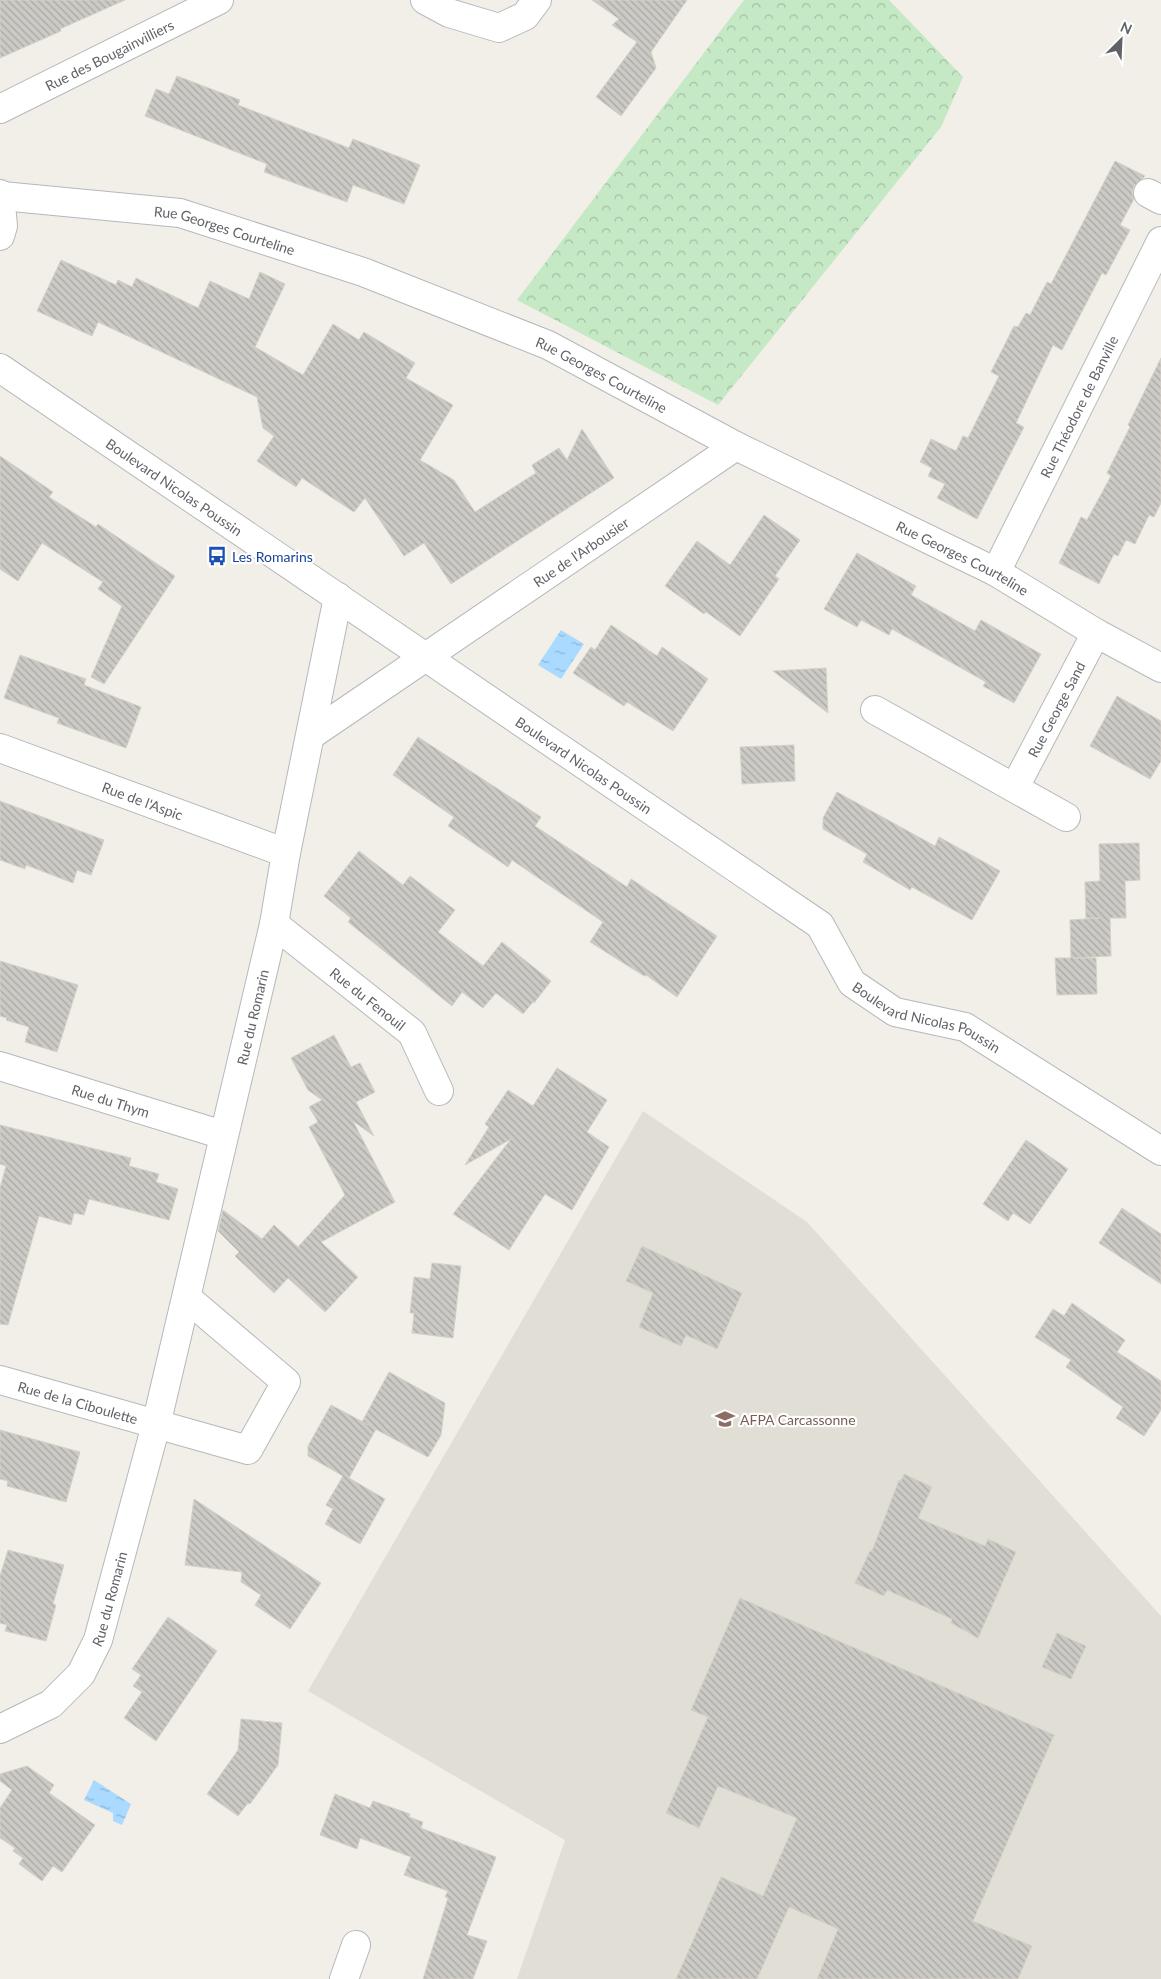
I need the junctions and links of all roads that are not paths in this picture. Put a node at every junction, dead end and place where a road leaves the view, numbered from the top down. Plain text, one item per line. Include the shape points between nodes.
1 (219, 0) edge
2 (425, 0) edge
3 (537, 0) edge
4 (0, 109) edge
5 (1, 195) edge
6 (0, 236) edge
7 (1161, 241) edge
8 (0, 368) edge
9 (736, 446) junction
10 (996, 572) junction
11 (338, 597) junction
12 (1096, 633) junction
13 (426, 657) junction
14 (1161, 668) edge
15 (875, 710) dead end
16 (311, 735) junction
17 (0, 748) edge
18 (1015, 787) junction
19 (1066, 817) dead end
20 (286, 853) junction
21 (274, 924) junction
22 (0, 1066) edge
23 (439, 1091) dead end
24 (223, 1135) junction
25 (1161, 1151) edge
26 (187, 1298) junction
27 (0, 1380) edge
28 (156, 1425) junction
29 (0, 1729) edge
30 (356, 1945) dead end
31 (344, 1979) edge

1 - 4 street, Rue des Bougainvilliers
2 - 3 street via 449,13 499,28 524,16
5 - 6 street, Rue Georges Courteline via 3,226
5 - 9 street, Rue Georges Courteline via 180,213 363,272 548,345
7 - 10 street, Rue Théodore de Banville
8 - 11 street, Boulevard Nicolas Poussin
9 - 10 street, Rue Georges Courteline
9 - 13 street, Rue de l'Arbousier
10 - 12 street, Rue Georges Courteline
11 - 13 street, Boulevard Nicolas Poussin
11 - 16 street, Rue du Romarin
12 - 14 street, Rue Georges Courteline
12 - 18 street, Rue George Sand
13 - 16 street
13 - 25 street, Boulevard Nicolas Poussin via 820,925 852,983 895,1012 965,1027
15 - 18 street
16 - 20 street, Rue du Romarin
17 - 20 street, Rue de l'Aspic
18 - 19 street
20 - 21 street, Rue du Romarin
21 - 23 street, Rue du Fenouil via 412,1033
21 - 24 street, Rue du Romarin
22 - 24 street, Rue du Thym
24 - 26 street, Rue du Romarin
26 - 28 street, Rue du Romarin
26 - 28 street via 286,1382 248,1450
27 - 28 street, Rue de la Ciboulette
28 - 29 street, Rue du Romarin via 98,1640 81,1674 51,1704
30 - 31 street

